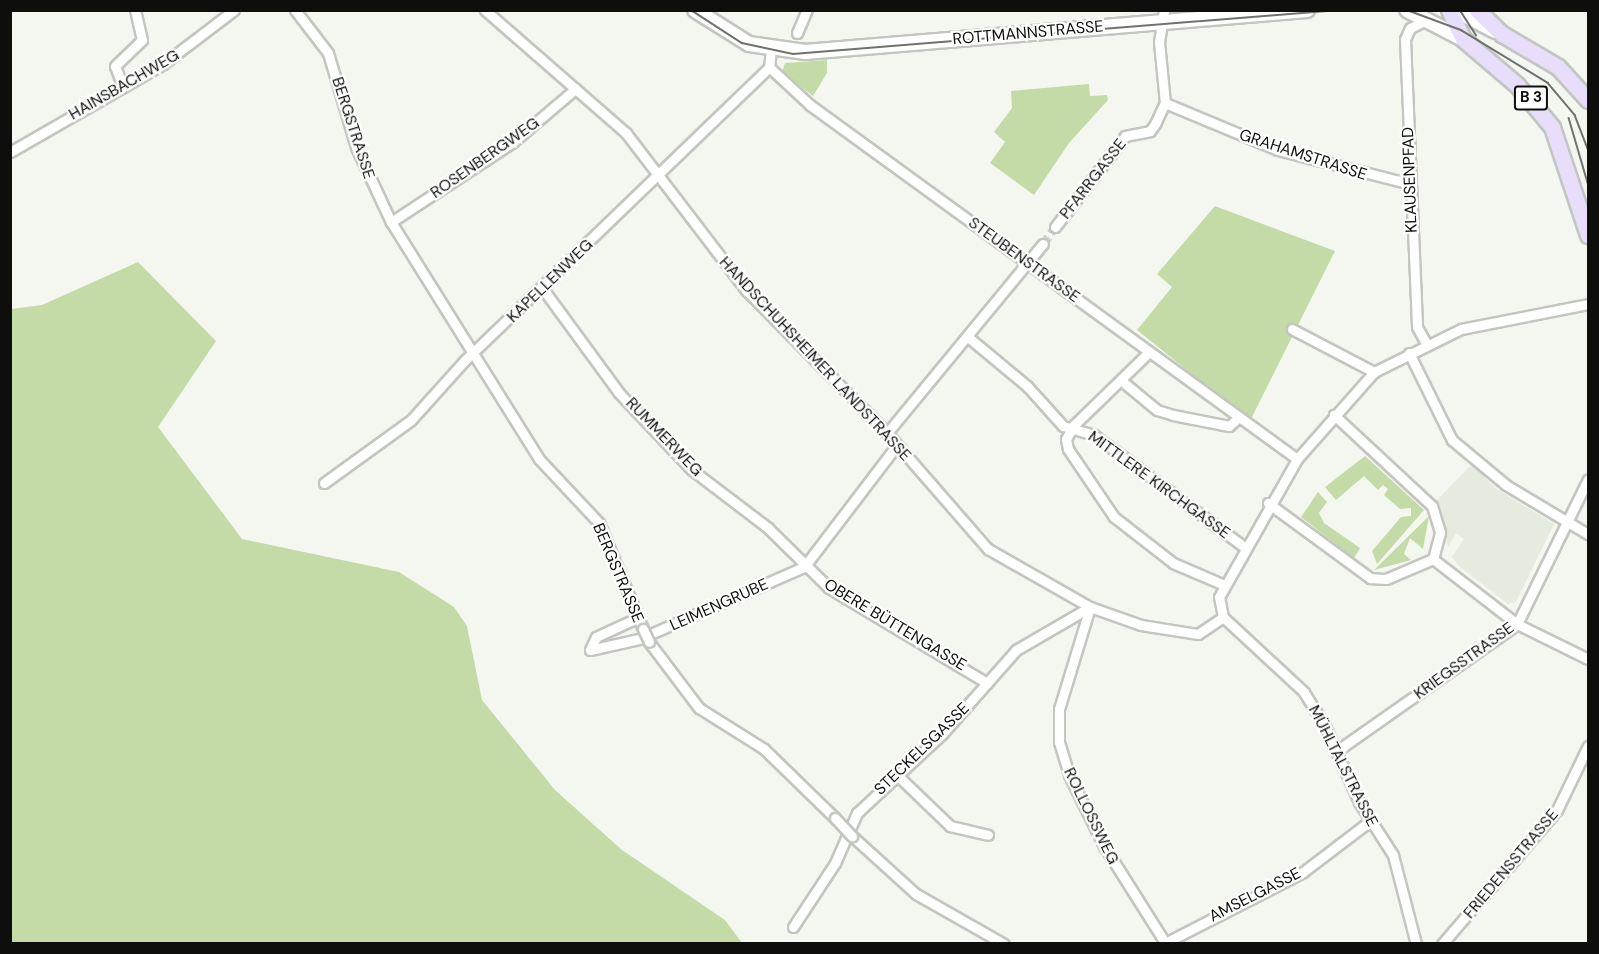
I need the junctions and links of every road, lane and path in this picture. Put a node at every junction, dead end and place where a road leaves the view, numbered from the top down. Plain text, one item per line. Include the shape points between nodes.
1 (135, 10) edge
2 (234, 10) edge
3 (295, 10) edge
4 (485, 10) edge
5 (695, 10) edge
6 (807, 10) edge
7 (1307, 10) edge
8 (1407, 10) edge
9 (1449, 10) edge
10 (1455, 10) edge
11 (1477, 10) edge
12 (1281, 11) edge
13 (1164, 16) edge
14 (1422, 22) junction
15 (797, 33) dead end
16 (1502, 34) junction
17 (1463, 39) junction
18 (771, 49) junction
19 (770, 68) junction
20 (123, 87) junction
21 (575, 89) junction
22 (1586, 93) edge
23 (1164, 104) junction
24 (10, 152) edge
25 (662, 173) junction
26 (1410, 184) junction
27 (391, 222) junction
28 (1055, 227) tunnel mouth
29 (1588, 235) edge
30 (1042, 244) tunnel mouth
31 (1030, 264) junction
32 (543, 289) junction
33 (1588, 304) edge
34 (1292, 329) dead end
35 (968, 337) junction
36 (1426, 343) junction
37 (473, 352) junction
38 (1149, 352) junction
39 (1409, 353) junction
40 (1374, 372) junction
41 (1123, 382) junction
42 (1334, 415) junction
43 (1238, 418) junction
44 (1074, 425) junction
45 (888, 433) junction
46 (897, 445) junction
47 (1297, 459) junction
48 (1588, 479) edge
49 (324, 483) dead end
50 (1268, 503) junction
51 (1567, 522) junction
52 (1588, 534) edge
53 (1244, 546) junction
54 (1433, 559) junction
55 (804, 567) junction
56 (1222, 584) junction
57 (1090, 607) junction
58 (1223, 617) junction
59 (637, 618) junction
60 (1517, 624) junction
61 (1588, 659) edge
62 (987, 682) junction
63 (1588, 746) edge
64 (1338, 750) junction
65 (897, 775) junction
66 (1370, 821) junction
67 (988, 834) dead end
68 (793, 927) dead end
69 (1166, 943) edge
70 (1004, 944) edge
71 (1416, 944) edge
72 (1442, 944) edge

1 - 20 street via 142,40 115,66
2 - 20 street, HAINSBACHWEG via 170,60
3 - 27 street, BERGSTRASSE via 328,53 356,147
4 - 21 street, HANDSCHUHSHEIMER LANDSTRASSE
5 - 18 main road, ROTTMANNSTRASSE via 749,44
6 - 15 street
7 - 12 main road, ROTTMANNSTRASSE
8 - 14 main road, B 3
9 - 17 main road
10 - 16 main road, B 3
11 - 16 main road
12 - 13 main road, ROTTMANNSTRASSE
13 - 18 main road, ROTTMANNSTRASSE via 805,52
13 - 23 street via 1159,42
14 - 17 main road, B 3
14 - 26 street, KLAUSENPFAD via 1405,39
16 - 22 main road, B 3 via 1558,67
17 - 29 main road, B 3 via 1517,85 1552,127
18 - 19 street
19 - 25 street, KAPELLENWEG
19 - 31 street, STEUBENSTRASSE via 810,105
20 - 24 street, HAINSBACHWEG
21 - 25 street, HANDSCHUHSHEIMER LANDSTRASSE
21 - 27 street, ROSENBERGWEG via 513,142
23 - 26 street, GRAHAMSTRASSE via 1278,150
23 - 28 street, PFARRGASSE via 1150,131 1125,136
25 - 32 street, KAPELLENWEG
25 - 45 street, HANDSCHUHSHEIMER LANDSTRASSE via 698,231 747,291
26 - 36 street, KLAUSENPFAD via 1417,327
27 - 37 street, BERGSTRASSE
30 - 31 street
31 - 35 street
31 - 38 street, STEUBENSTRASSE
32 - 37 street, KAPELLENWEG
32 - 55 street, RUMMERWEG via 619,393 692,470 768,528
33 - 36 street via 1461,328
34 - 40 street
35 - 44 street, MITTLERE KIRCHGASSE via 1027,386 1063,426
35 - 45 street
36 - 39 street
37 - 49 street, KAPELLENWEG via 401,429
37 - 59 street, BERGSTRASSE via 539,459 599,523
38 - 41 street
38 - 43 street, STEUBENSTRASSE
39 - 40 street
39 - 51 street via 1452,440 1506,485
40 - 42 street
41 - 43 street via 1158,410 1229,426
41 - 44 street
42 - 47 street
42 - 54 street via 1432,506 1440,532
43 - 47 street, STEUBENSTRASSE
44 - 53 street, MITTLERE KIRCHGASSE
44 - 56 street via 1066,439 1068,449 1114,517 1153,551
45 - 46 street, HANDSCHUHSHEIMER LANDSTRASSE
46 - 55 street
46 - 57 street, HANDSCHUHSHEIMER LANDSTRASSE via 988,549
47 - 50 street
48 - 51 street, KRIEGSSTRASSE
50 - 53 street
50 - 54 street via 1370,578 1386,579
51 - 52 street
51 - 60 street, KRIEGSSTRASSE
53 - 56 street
54 - 60 street
55 - 59 street, LEIMENGRUBE via 639,639 590,650 592,640
55 - 62 street, OBERE BÜTTENGASSE
56 - 58 street via 1218,601
57 - 58 street, HANDSCHUHSHEIMER LANDSTRASSE via 1187,635 1205,633
57 - 62 street, STECKELSGASSE via 1034,636
57 - 69 street, ROLLOSSWEG via 1061,699 1059,742 1069,775 1104,846
58 - 64 street, MÜHLTALSTRASSE via 1304,692
59 - 70 street, BERGSTRASSE, bridge via 649,642 699,708 764,749 906,888
60 - 61 street
60 - 64 street, KRIEGSSTRASSE
62 - 65 street, STECKELSGASSE
63 - 72 street, FRIEDENSSTRASSE via 1557,810
64 - 66 street, MÜHLTALSTRASSE
65 - 67 street via 950,826
65 - 68 street, STECKELSGASSE via 852,819 835,863
66 - 69 street, AMSELGASSE via 1303,873
66 - 71 street, MÜHLTALSTRASSE via 1393,855

